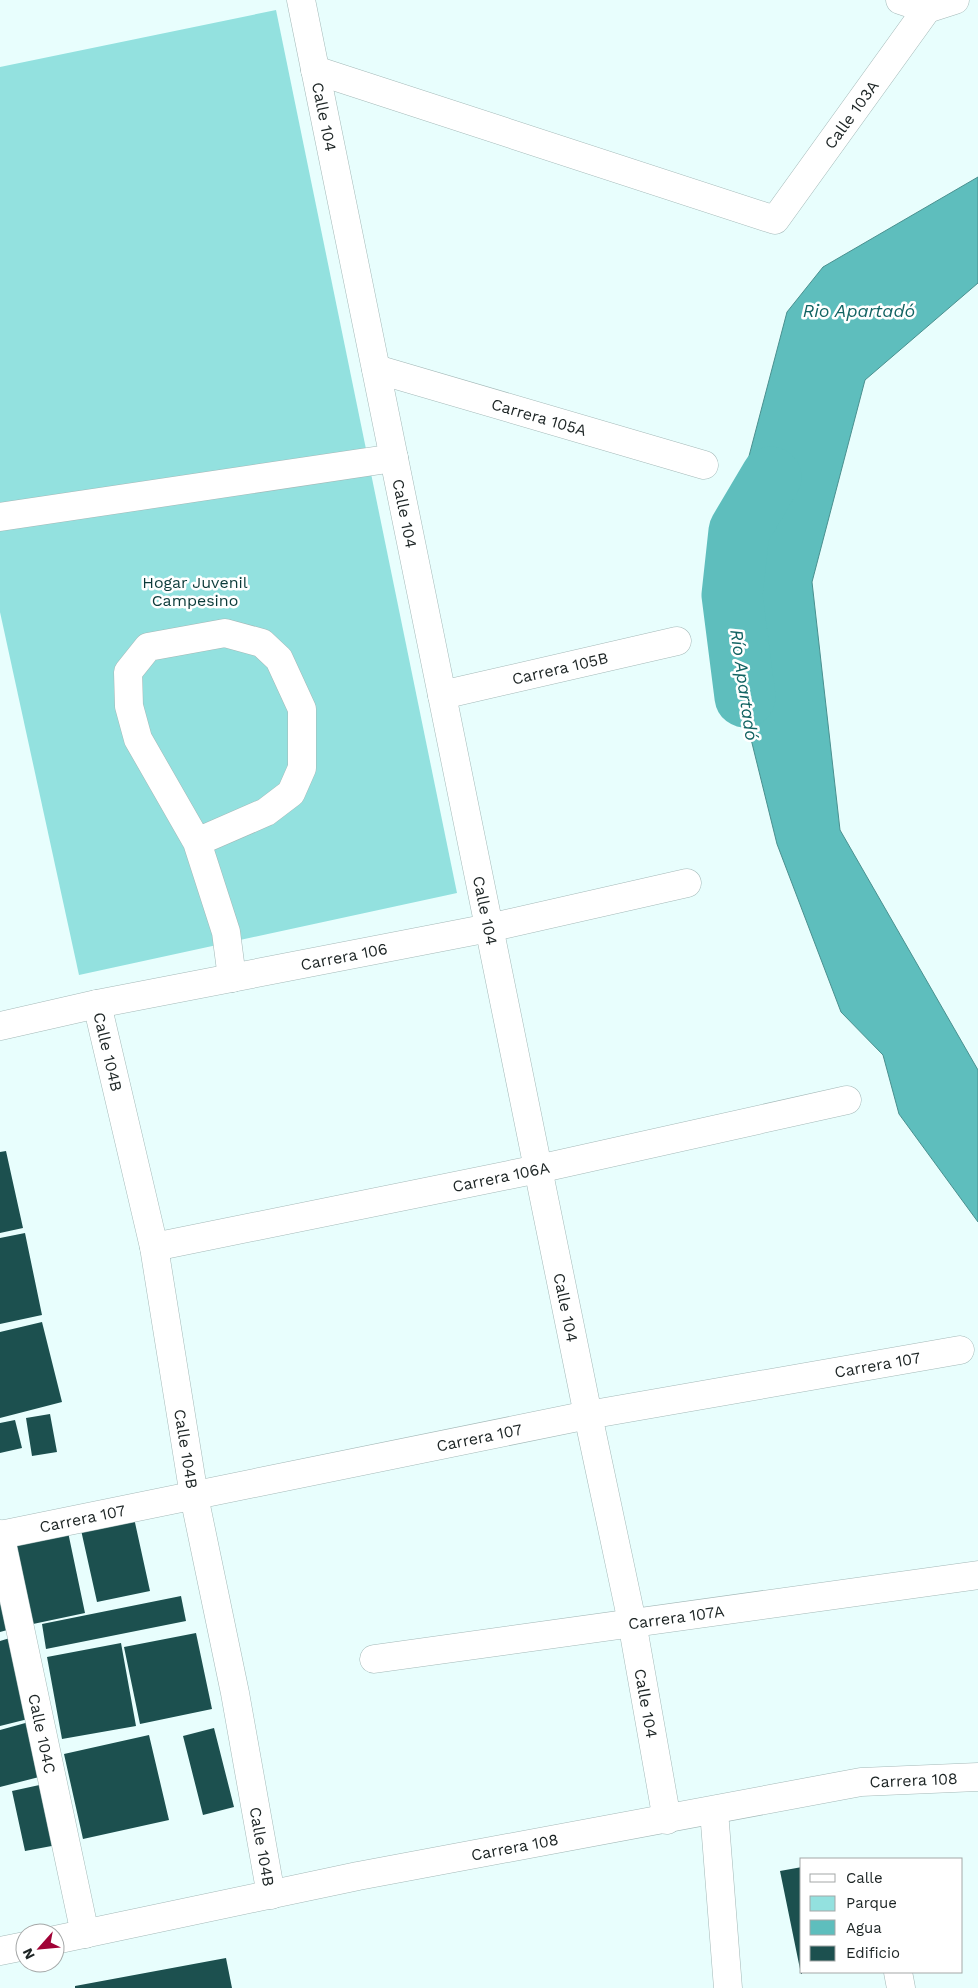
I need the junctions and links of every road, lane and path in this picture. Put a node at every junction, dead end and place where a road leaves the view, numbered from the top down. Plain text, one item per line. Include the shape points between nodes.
1 (301, 0) edge
2 (900, 0) edge
3 (955, 0) edge
4 (927, 9) junction
5 (315, 70) junction
6 (376, 369) junction
7 (394, 458) junction
8 (704, 465) dead end
9 (0, 517) edge
10 (677, 641) dead end
11 (442, 695) junction
12 (197, 842) junction
13 (687, 883) dead end
14 (489, 928) junction
15 (232, 978) junction
16 (98, 1004) junction
17 (0, 1026) edge
18 (847, 1100) dead end
19 (538, 1169) junction
20 (154, 1248) junction
21 (960, 1350) dead end
22 (588, 1415) junction
23 (194, 1496) junction
24 (0, 1534) edge
25 (978, 1574) edge
26 (632, 1622) junction
27 (374, 1659) dead end
28 (978, 1777) edge
29 (714, 1811) junction
30 (668, 1820) junction
31 (271, 1895) junction
32 (86, 1934) junction
33 (65, 1938) edge
34 (15, 1948) edge
35 (0, 1951) edge
36 (898, 1973) edge
37 (728, 1988) edge
38 (901, 1988) edge

1 - 5 street, Calle 104
2 - 4 street
3 - 4 street
4 - 5 street, Calle 103A via 775,220
5 - 6 street, Calle 104
6 - 7 street, Calle 104
6 - 8 street, Carrera 105A
7 - 9 street
7 - 11 street, Calle 104
10 - 11 street, Carrera 105B
11 - 14 street, Calle 104
12 - 12 street via 266,812 291,793 302,768 302,709 279,659 262,643 225,633 148,647 128,672 129,706 138,739
12 - 15 street via 226,932
13 - 14 street, Carrera 106
14 - 15 street, Carrera 106
14 - 19 street, Calle 104
15 - 16 street, Carrera 106
16 - 17 street, Carrera 106
16 - 20 street, Calle 104B
18 - 19 street, Carrera 106A
19 - 20 street, Carrera 106A
19 - 22 street, Calle 104
20 - 23 street, Calle 104B
21 - 22 street, Carrera 107
22 - 23 street, Carrera 107
22 - 26 street, Calle 104
23 - 24 street, Carrera 107
23 - 31 street, Calle 104B via 235,1693
24 - 32 street, Calle 104C
25 - 26 street, Carrera 107A
26 - 27 street, Carrera 107A
26 - 30 street, Calle 104
28 - 29 street, Carrera 108 via 861,1782
29 - 30 street, Carrera 108
29 - 37 street
30 - 31 street, Carrera 108 via 358,1876
31 - 32 street, Carrera 108
32 - 33 street, Carrera 108
34 - 35 street
36 - 38 street

